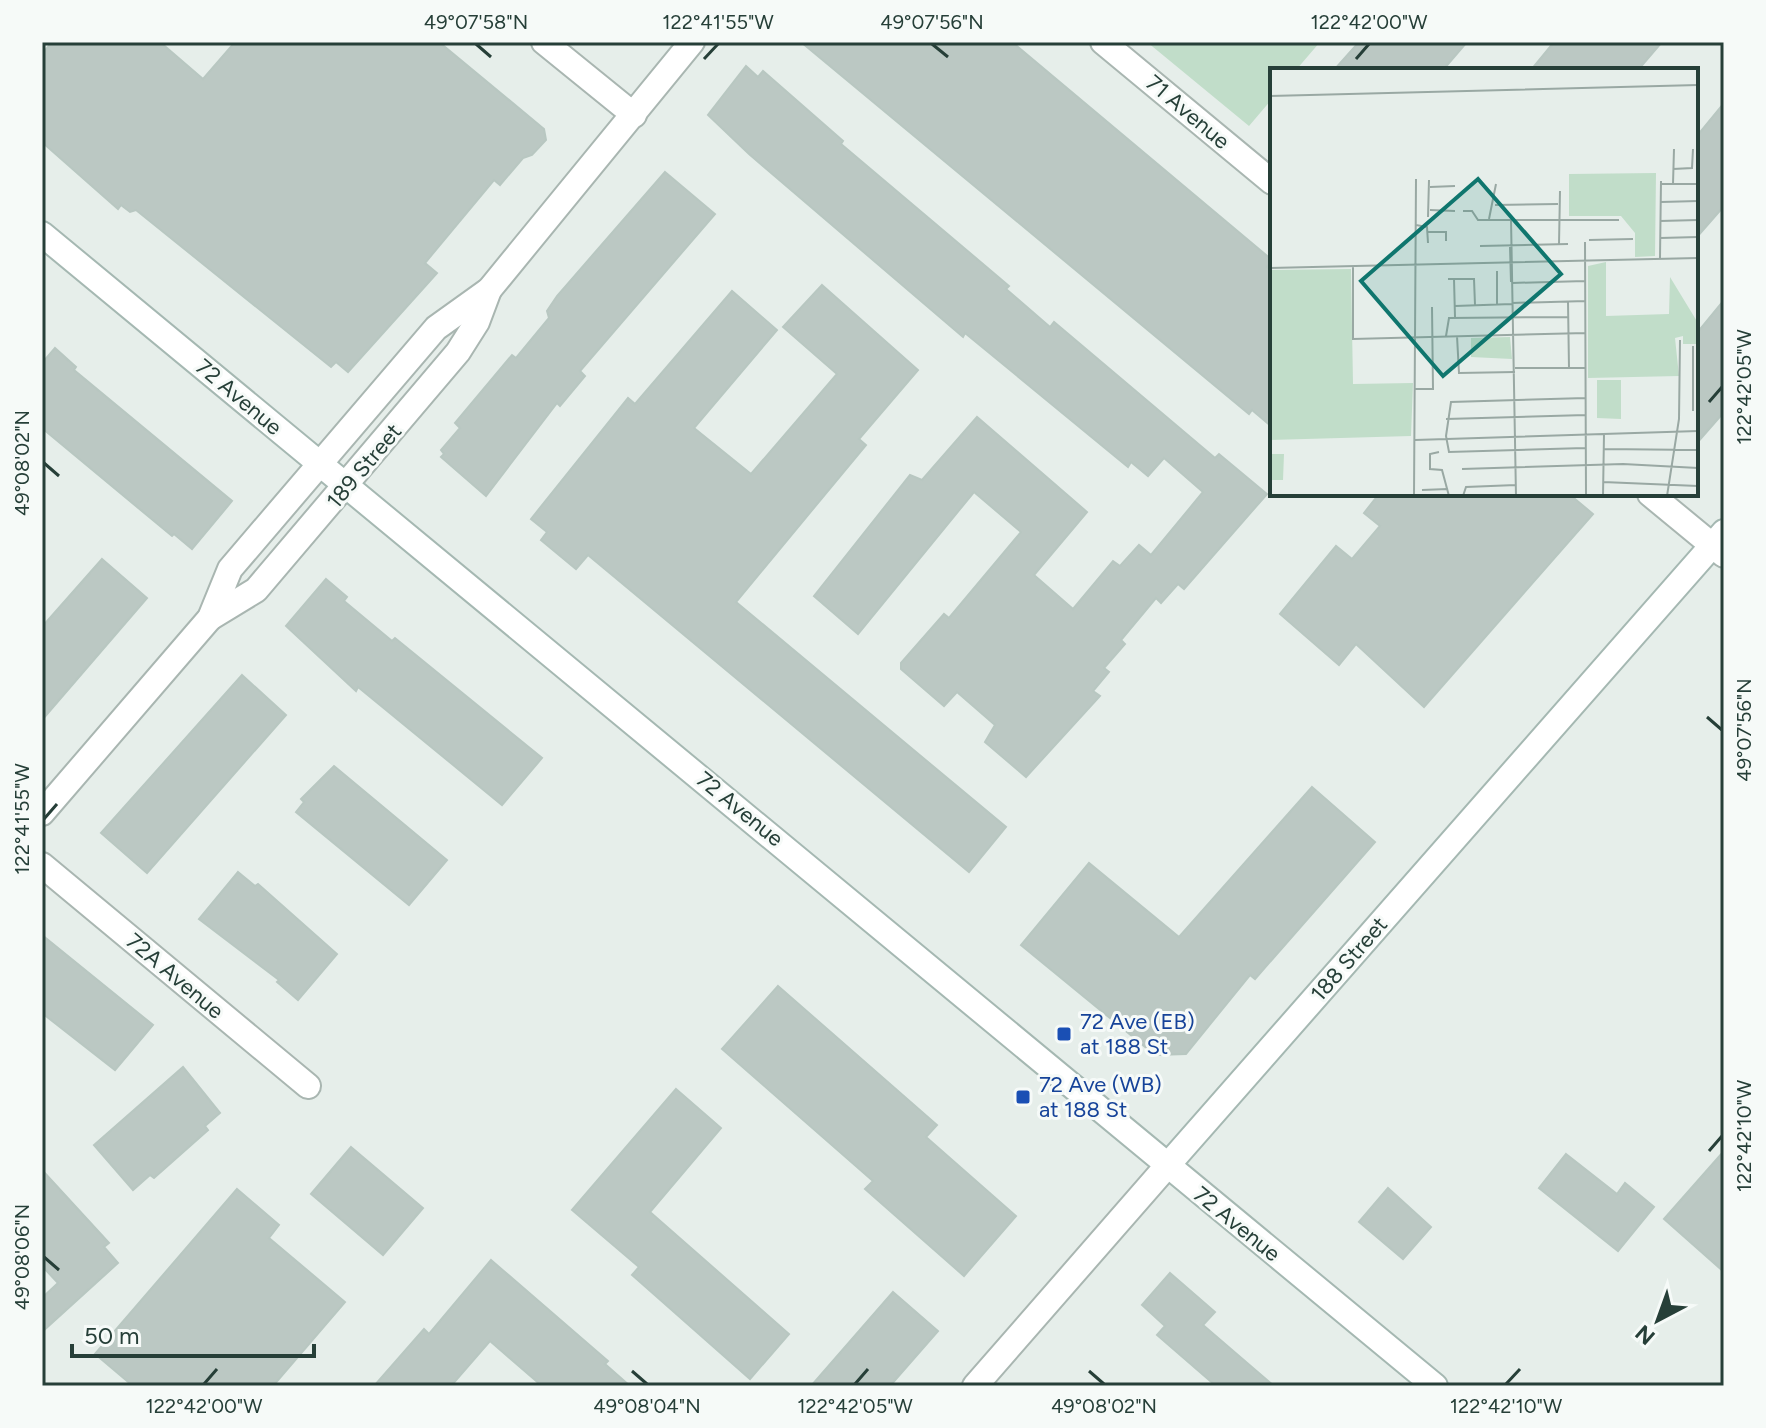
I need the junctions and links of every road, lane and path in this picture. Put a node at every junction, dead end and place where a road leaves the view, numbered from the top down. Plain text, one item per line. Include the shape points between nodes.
1 (544, 42) edge
2 (692, 42) edge
3 (1103, 42) edge
4 (634, 115) junction
5 (1270, 180) edge
6 (42, 234) edge
7 (489, 290) junction
8 (321, 465) junction
9 (347, 486) junction
10 (1653, 496) edge
11 (1720, 544) edge
12 (210, 618) junction
13 (42, 813) edge
14 (42, 865) edge
15 (308, 1086) dead end
16 (1167, 1166) junction
17 (975, 1386) edge
18 (1435, 1386) edge

1 - 4 street
2 - 4 street, 189 Street
3 - 5 street, 71 Avenue
4 - 7 street, 189 Street
6 - 8 street, 72 Avenue
7 - 8 street, 189 Street via 436,328
7 - 9 street, 189 Street via 458,352
8 - 9 street, 72 Avenue
8 - 12 street, 189 Street via 230,569
9 - 12 street, 189 Street via 256,590
9 - 16 street, 72 Avenue
10 - 11 street
11 - 16 street, 188 Street
12 - 13 street, 189 Street
14 - 15 street, 72A Avenue
16 - 17 street, 188 Street
16 - 18 street, 72 Avenue

